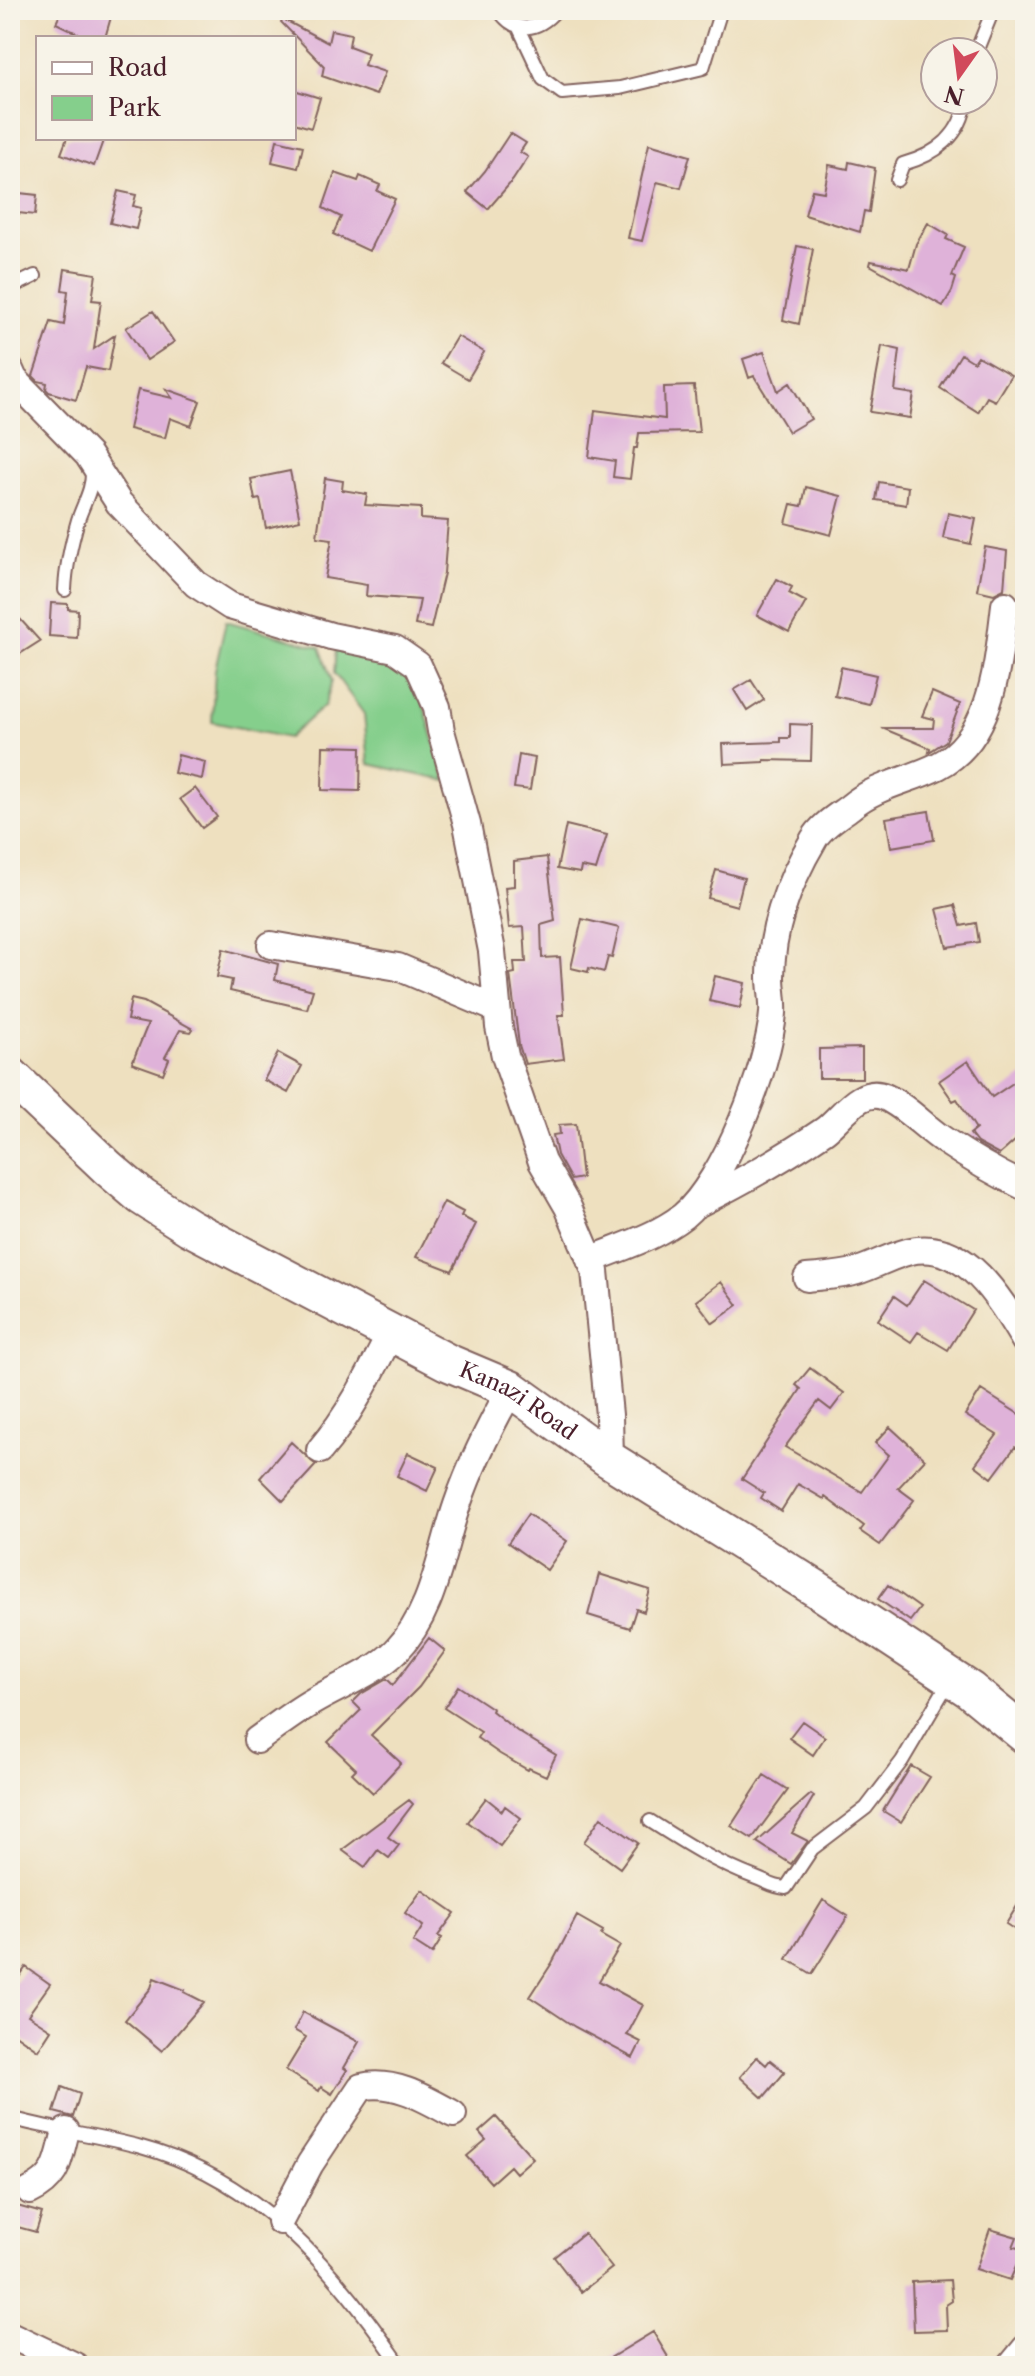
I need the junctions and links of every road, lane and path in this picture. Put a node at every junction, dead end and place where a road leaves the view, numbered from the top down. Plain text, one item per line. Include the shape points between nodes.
1 (499, 10) edge
2 (556, 10) edge
3 (721, 10) edge
4 (993, 10) edge
5 (519, 28) junction
6 (982, 36) edge
7 (964, 116) edge
8 (897, 180) dead end
9 (35, 276) dead end
10 (10, 288) edge
11 (10, 370) edge
12 (91, 459) junction
13 (65, 590) dead end
14 (1005, 605) dead end
15 (271, 945) dead end
16 (497, 1009) junction
17 (10, 1075) edge
18 (1025, 1187) edge
19 (694, 1206) junction
20 (590, 1260) junction
21 (807, 1278) dead end
22 (391, 1333) junction
23 (1025, 1341) edge
24 (511, 1389) junction
25 (320, 1450) dead end
26 (610, 1460) junction
27 (951, 1678) junction
28 (1023, 1728) edge
29 (257, 1740) dead end
30 (650, 1821) dead end
31 (453, 2114) dead end
32 (10, 2118) edge
33 (66, 2131) junction
34 (30, 2191) dead end
35 (280, 2221) junction
36 (10, 2335) edge
37 (1025, 2349) edge
38 (75, 2366) edge
39 (401, 2366) edge
40 (1011, 2366) edge

1 - 5 lane
2 - 5 lane via 537,25
3 - 5 lane via 703,68 620,88 562,93 543,79
4 - 6 lane
7 - 8 lane via 946,142 903,164
9 - 10 lane
11 - 12 street
12 - 13 lane via 93,485 66,563
12 - 16 street via 128,513 196,584 230,606 395,649 418,665 437,707 467,824 492,951
14 - 19 street via 989,698 958,752 938,766 870,794 815,835 775,931 774,1011 762,1068 731,1146
15 - 16 street via 398,967
16 - 20 street via 505,1056 542,1162
17 - 22 main road, Kanazi Road via 142,1197
18 - 19 street via 945,1141 900,1106 864,1095 793,1151
19 - 20 street via 653,1234
20 - 26 street
21 - 23 street via 848,1274 918,1250 947,1254 983,1280
22 - 24 main road, Kanazi Road
22 - 25 street via 356,1400
24 - 26 main road, Kanazi Road
24 - 29 street via 457,1504 431,1592 416,1623 395,1651
26 - 27 main road, Kanazi Road
27 - 28 main road, Kanazi Road
27 - 30 lane via 902,1761 866,1808 812,1849 786,1888 734,1871
31 - 35 street via 402,2090 375,2084 361,2087
32 - 33 lane
33 - 34 street via 55,2171
33 - 35 lane via 141,2147 197,2167
35 - 39 lane via 316,2255
36 - 38 street
37 - 40 street

